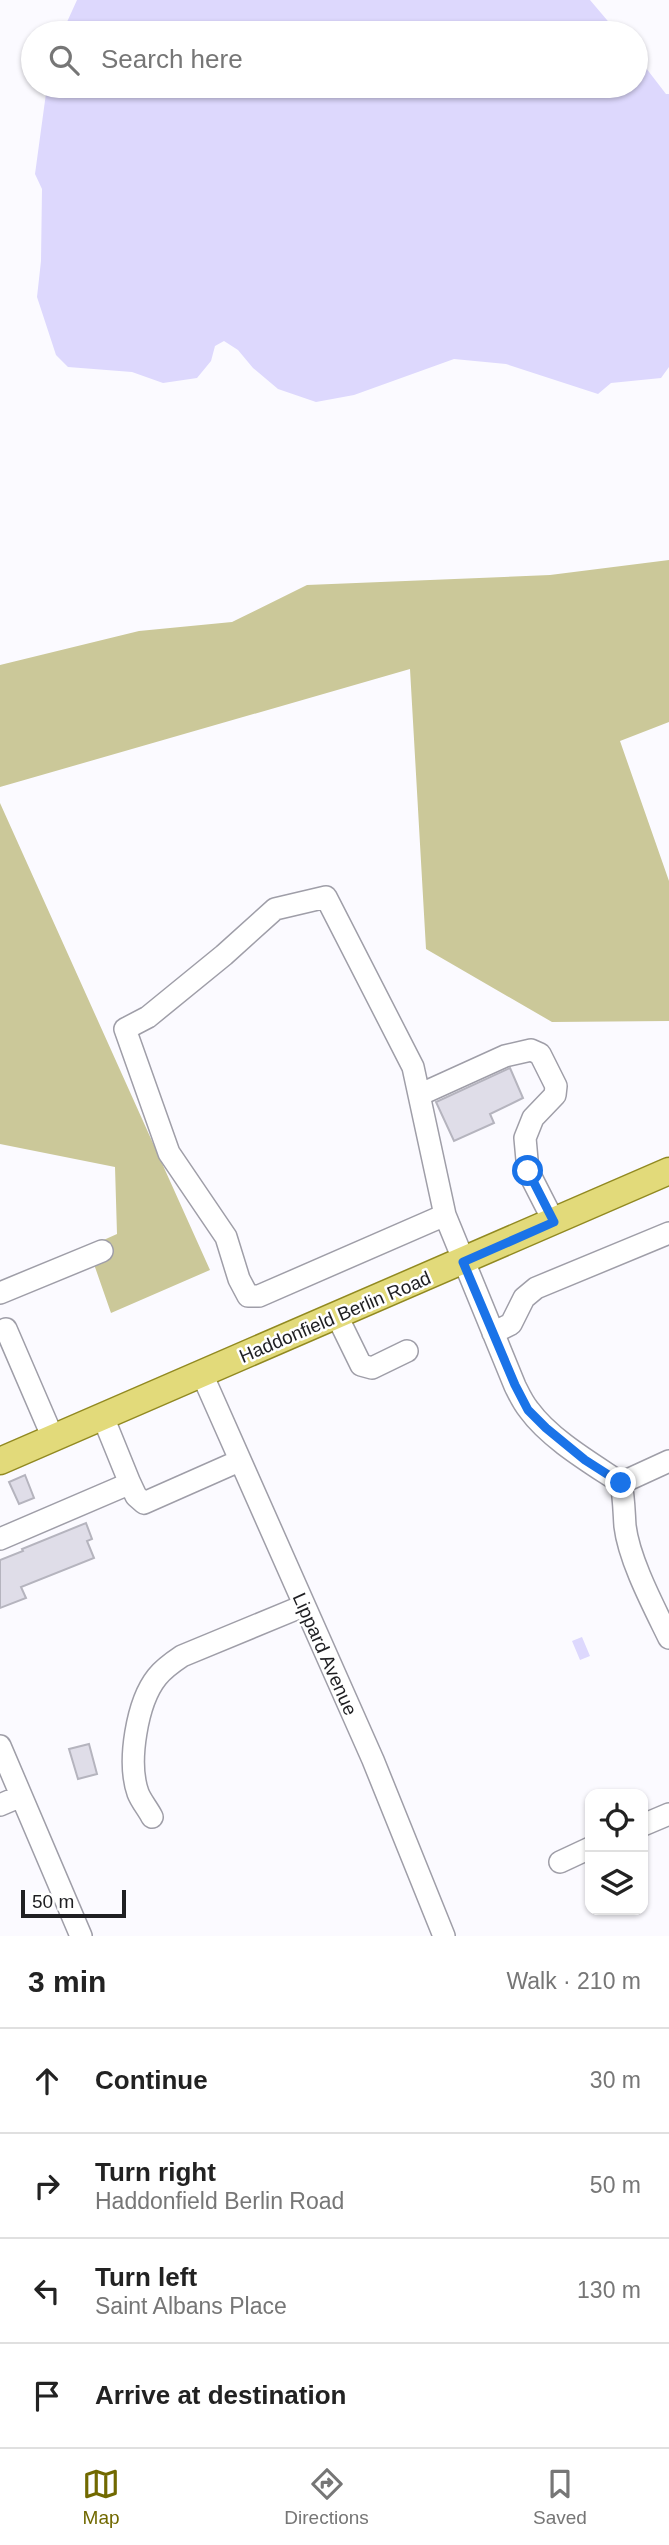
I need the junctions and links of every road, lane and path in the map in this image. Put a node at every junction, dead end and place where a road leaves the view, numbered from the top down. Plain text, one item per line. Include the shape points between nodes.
1 (419, 1094) junction
2 (669, 1171) edge
3 (445, 1215) junction
4 (554, 1222) junction
5 (669, 1233) edge
6 (102, 1251) dead end
7 (463, 1262) junction
8 (0, 1293) edge
9 (337, 1316) junction
10 (6, 1329) dead end
11 (493, 1333) junction
12 (407, 1351) dead end
13 (202, 1374) junction
14 (103, 1417) junction
15 (53, 1438) junction
16 (0, 1461) edge
17 (239, 1461) junction
18 (669, 1461) edge
19 (129, 1481) junction
20 (621, 1483) junction
21 (0, 1539) edge
22 (303, 1606) junction
23 (669, 1638) edge
24 (0, 1746) edge
25 (22, 1796) junction
26 (0, 1805) edge
27 (669, 1814) edge
28 (152, 1816) dead end
29 (648, 1823) edge
30 (585, 1850) edge
31 (560, 1862) dead end
32 (81, 1936) edge
33 (444, 1936) edge

1 - 3 street
1 - 3 street via 397,1035 326,897 275,909 148,1017 125,1029 169,1153 226,1237 248,1296 259,1296
1 - 4 street via 505,1056 531,1050 540,1054 556,1086 555,1095 533,1118 525,1138 528,1171
2 - 4 main road, Haddonfield Berlin Road
3 - 7 street
4 - 7 main road, Haddonfield Berlin Road
5 - 11 street via 536,1288 524,1298 511,1324
6 - 8 street
7 - 9 main road, Haddonfield Berlin Road
7 - 11 street
9 - 12 street via 361,1364 372,1368
9 - 13 main road, Haddonfield Berlin Road
10 - 15 street
11 - 20 street via 528,1410 585,1460
13 - 14 main road, Haddonfield Berlin Road
13 - 17 street, Lippard Avenue
14 - 15 main road, Haddonfield Berlin Road
14 - 19 street
15 - 16 main road, Haddonfield Berlin Road
17 - 19 street via 144,1503
17 - 22 street, Lippard Avenue
18 - 20 street
19 - 21 street
20 - 23 street via 625,1528 641,1580
22 - 28 street via 183,1656 156,1678 138,1721 134,1748 138,1793
22 - 33 street, Lippard Avenue via 373,1760
24 - 25 street
25 - 26 street
25 - 32 street
27 - 29 street
30 - 31 street

